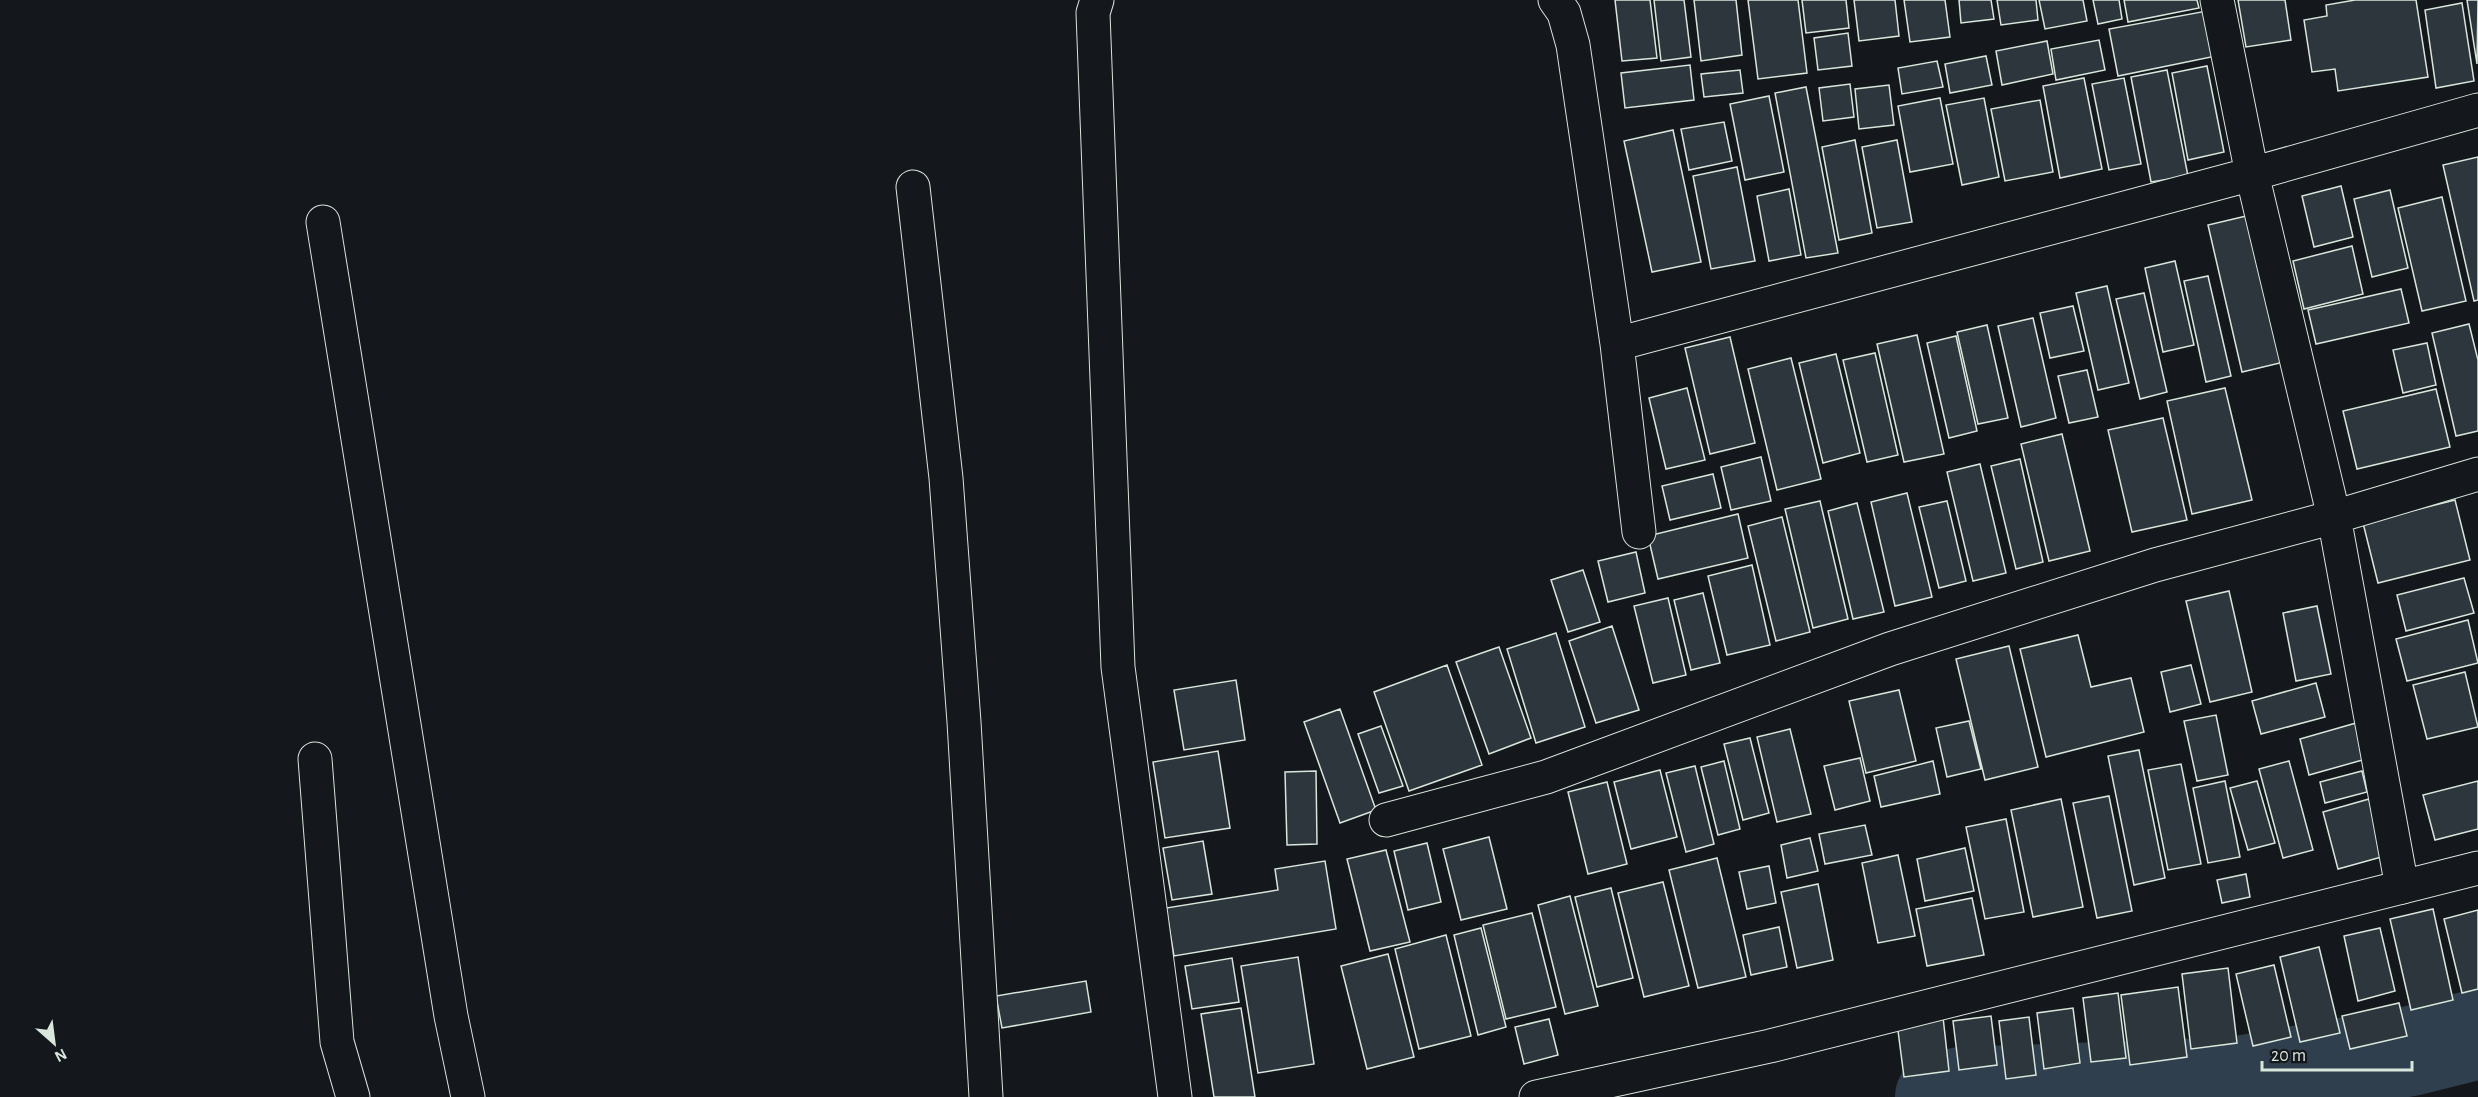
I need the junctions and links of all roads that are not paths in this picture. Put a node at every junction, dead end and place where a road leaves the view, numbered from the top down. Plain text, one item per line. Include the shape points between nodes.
1 (1097, 0) edge
2 (1555, 0) edge
3 (2217, 0) edge
4 (2478, 110) edge
5 (2252, 174) junction
6 (913, 187) dead end
7 (323, 222) dead end
8 (1617, 344) junction
9 (2478, 474) edge
10 (2334, 517) junction
11 (1639, 532) dead end
12 (315, 759) dead end
13 (1386, 820) dead end
14 (2478, 868) edge
15 (2402, 887) junction
16 (353, 1097) edge
17 (468, 1097) edge
18 (986, 1097) edge
19 (1174, 1097) edge
20 (1536, 1097) edge

1 - 19 street via 1093,13 1118,668
2 - 8 street via 1564,13 1573,45
3 - 5 street
4 - 5 street
5 - 8 street
5 - 10 street
6 - 18 street via 946,478
7 - 17 street via 451,1016
8 - 11 street
9 - 10 street
10 - 13 street via 2155,565 1890,649 1546,777
10 - 15 street
12 - 16 street via 337,1042
14 - 15 street
15 - 20 street via 1781,1043

